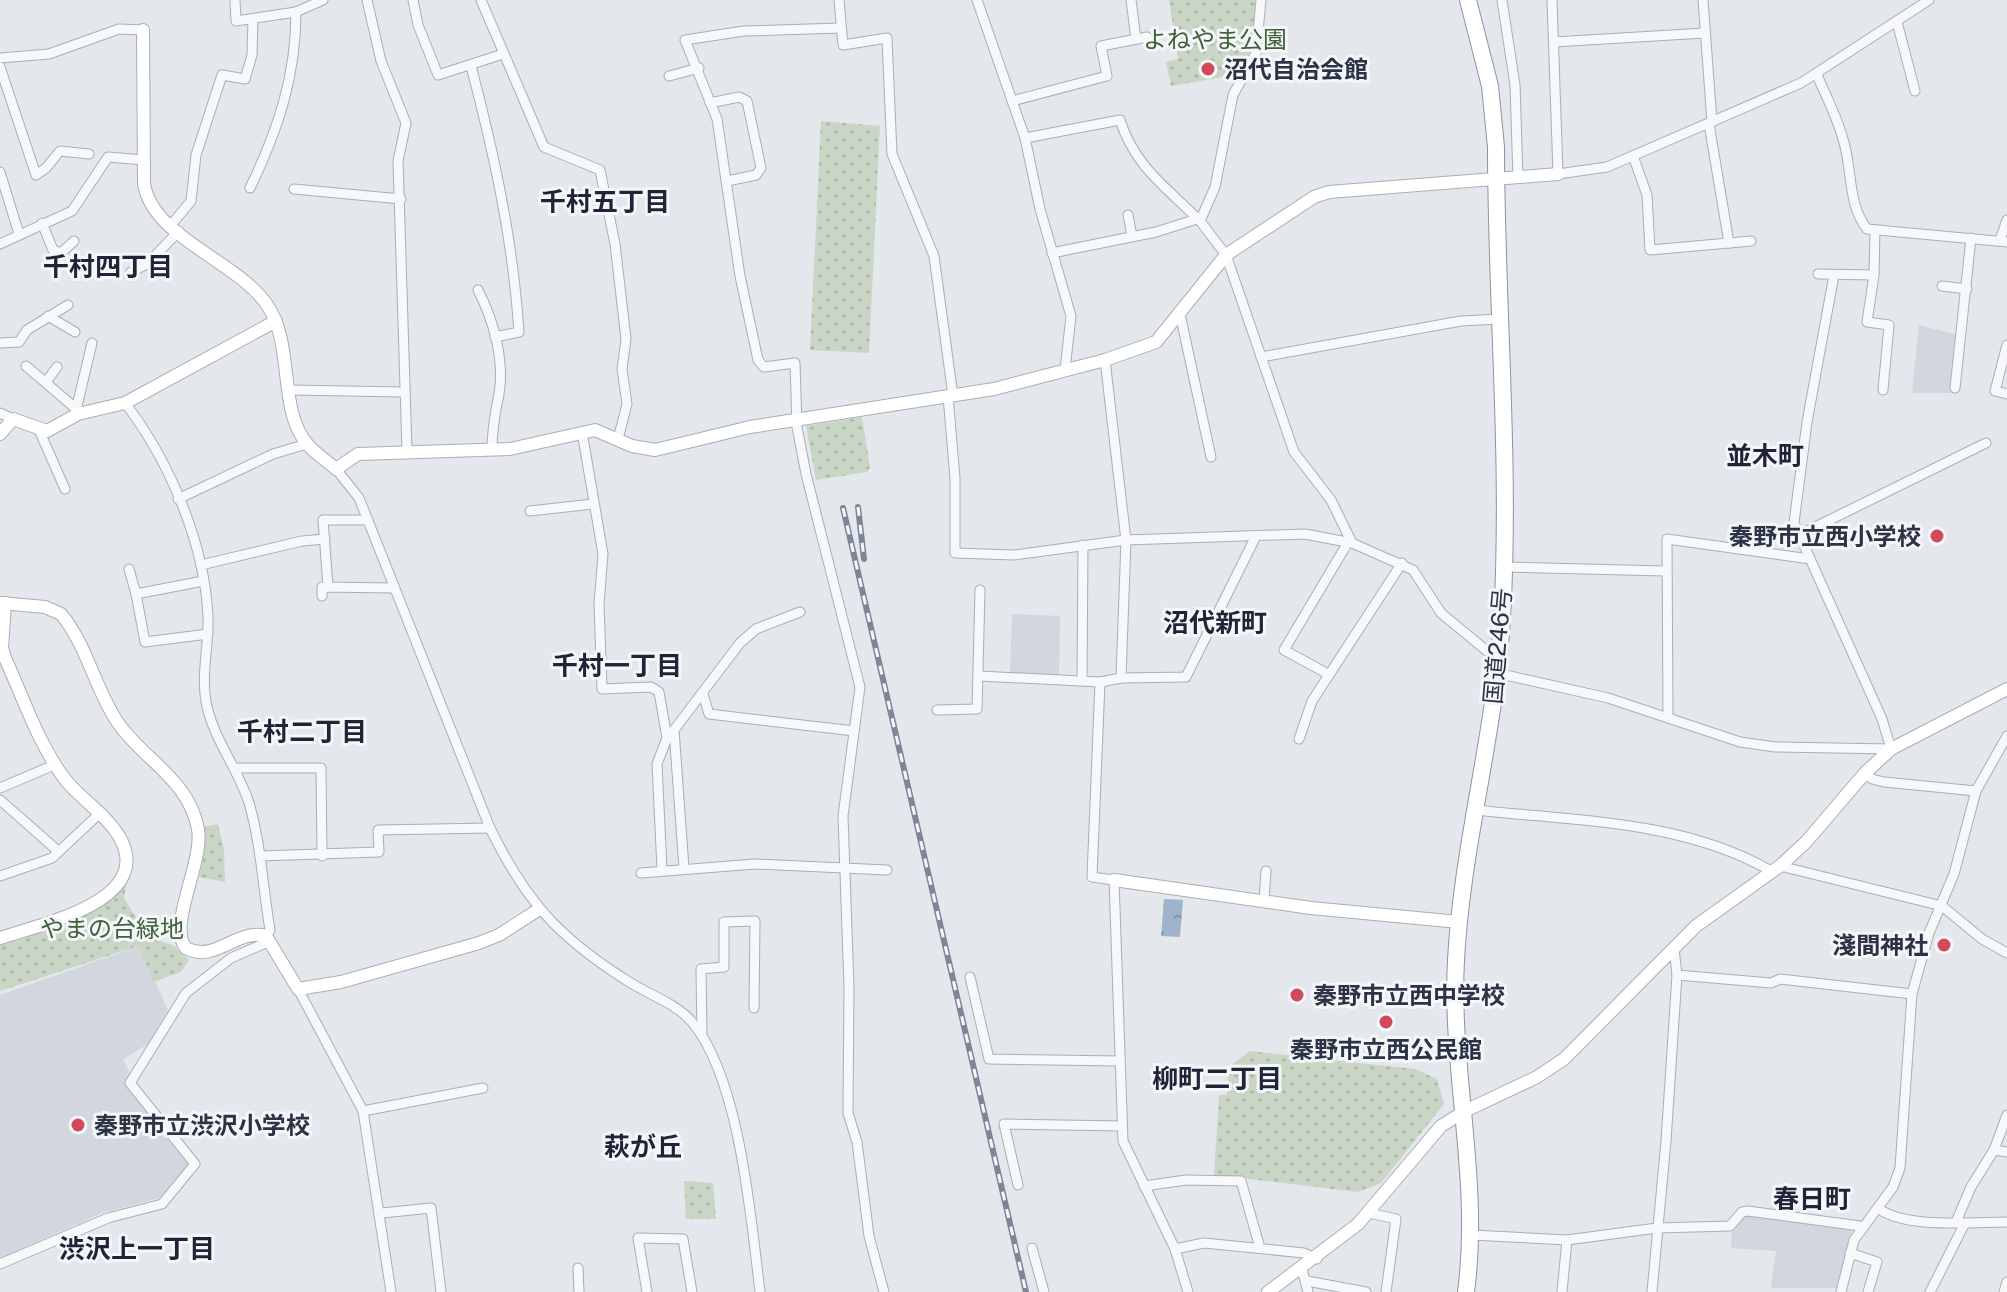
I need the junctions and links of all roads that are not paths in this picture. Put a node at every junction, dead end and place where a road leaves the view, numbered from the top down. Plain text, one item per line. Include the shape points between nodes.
1 (235, 0) edge
2 (323, 0) edge
3 (367, 0) edge
4 (413, 0) edge
5 (481, 0) edge
6 (839, 0) edge
7 (977, 0) edge
8 (1131, 0) edge
9 (1261, 0) edge
10 (1468, 0) edge
11 (1502, 0) edge
12 (1552, 0) edge
13 (1703, 0) edge
14 (1929, 0) edge
15 (296, 12) junction
16 (253, 19) junction
17 (1897, 22) junction
18 (841, 28) junction
19 (143, 30) joint
20 (1705, 33) junction
21 (1147, 37) dead end
22 (1136, 39) junction
23 (1554, 42) junction
24 (503, 54) junction
25 (0, 58) edge
26 (471, 66) junction
27 (0, 67) edge
28 (699, 68) junction
29 (1817, 75) junction
30 (669, 76) dead end
31 (1915, 91) dead end
32 (1012, 101) junction
33 (710, 103) junction
34 (1711, 123) junction
35 (1025, 138) junction
36 (89, 154) dead end
37 (1633, 156) junction
38 (144, 160) junction
39 (0, 172) edge
40 (1558, 174) junction
41 (1518, 178) junction
42 (727, 181) junction
43 (1496, 181) junction
44 (250, 188) dead end
45 (294, 189) dead end
46 (401, 199) junction
47 (1128, 215) dead end
48 (1198, 220) junction
49 (2007, 220) edge
50 (42, 223) junction
51 (175, 228) junction
52 (1875, 230) junction
53 (19, 234) junction
54 (1132, 236) junction
55 (1971, 238) junction
56 (1751, 241) dead end
57 (2004, 241) edge
58 (1729, 243) junction
59 (0, 244) edge
60 (72, 247) dead end
61 (1650, 250) junction
62 (1052, 253) junction
63 (1226, 255) junction
64 (1650, 262) dead end
65 (131, 272) dead end
66 (1818, 274) dead end
67 (1834, 275) junction
68 (1874, 275) junction
69 (1942, 286) dead end
70 (1967, 289) junction
71 (478, 290) dead end
72 (68, 305) dead end
73 (1180, 314) junction
74 (48, 316) junction
75 (1500, 319) junction
76 (276, 321) junction
77 (75, 332) dead end
78 (495, 337) junction
79 (0, 343) edge
80 (92, 343) dead end
81 (2007, 345) edge
82 (1261, 357) junction
83 (1105, 360) junction
84 (26, 366) dead end
85 (57, 367) dead end
86 (1065, 370) junction
87 (46, 382) junction
88 (1955, 388) dead end
89 (290, 390) junction
90 (1883, 390) dead end
91 (405, 392) junction
92 (2007, 394) edge
93 (951, 396) junction
94 (125, 403) junction
95 (79, 409) junction
96 (0, 413) edge
97 (13, 419) junction
98 (797, 420) junction
99 (39, 430) junction
100 (582, 432) junction
101 (0, 434) edge
102 (618, 439) junction
103 (1986, 443) dead end
104 (307, 444) junction
105 (492, 449) junction
106 (407, 451) junction
107 (1211, 457) dead end
108 (336, 469) junction
109 (65, 489) dead end
110 (178, 499) junction
111 (593, 504) junction
112 (530, 511) dead end
113 (368, 520) junction
114 (1799, 535) junction
115 (1255, 538) junction
116 (325, 539) junction
117 (1126, 540) junction
118 (1350, 544) junction
119 (1083, 545) junction
120 (1810, 559) junction
121 (1402, 563) junction
122 (201, 565) junction
123 (1504, 567) junction
124 (129, 569) dead end
125 (1665, 571) junction
126 (203, 581) junction
127 (394, 588) junction
128 (980, 590) dead end
129 (136, 594) junction
130 (2, 603) edge
131 (800, 612) dead end
132 (208, 634) junction
133 (2, 658) edge
134 (1498, 667) junction
135 (1328, 674) junction
136 (979, 676) junction
137 (1121, 678) junction
138 (1082, 680) junction
139 (1100, 682) junction
140 (2007, 689) edge
141 (703, 694) junction
142 (937, 710) dead end
143 (1668, 718) junction
144 (854, 731) junction
145 (2007, 736) edge
146 (1299, 739) dead end
147 (1891, 749) junction
148 (54, 765) junction
149 (234, 768) junction
150 (1865, 773) junction
151 (0, 788) edge
152 (1976, 791) junction
153 (0, 800) edge
154 (1476, 810) junction
155 (99, 814) junction
156 (490, 828) junction
157 (58, 851) junction
158 (260, 856) junction
159 (322, 856) junction
160 (684, 868) junction
161 (1775, 868) junction
162 (662, 869) junction
163 (845, 869) junction
164 (887, 870) dead end
165 (1266, 871) dead end
166 (641, 873) dead end
167 (0, 876) edge
168 (1114, 880) junction
169 (1264, 901) junction
170 (1942, 906) junction
171 (538, 910) junction
172 (1459, 922) junction
173 (0, 938) edge
174 (268, 939) junction
175 (1674, 948) junction
176 (2007, 953) edge
177 (1677, 975) junction
178 (970, 977) dead end
179 (298, 989) junction
180 (1912, 994) junction
181 (754, 1008) dead end
182 (702, 1036) junction
183 (1120, 1061) junction
184 (483, 1088) dead end
185 (363, 1111) junction
186 (1465, 1111) junction
187 (2007, 1115) edge
188 (1122, 1126) junction
189 (1994, 1150) junction
190 (2007, 1152) edge
191 (1018, 1185) dead end
192 (1144, 1186) junction
193 (1879, 1209) junction
194 (382, 1213) junction
195 (1369, 1213) junction
196 (1961, 1222) junction
197 (2007, 1222) edge
198 (1860, 1226) junction
199 (1657, 1228) junction
200 (1472, 1235) junction
201 (1567, 1240) junction
202 (1032, 1248) dead end
203 (1260, 1248) junction
204 (1175, 1249) junction
205 (1850, 1253) junction
206 (1317, 1259) junction
207 (0, 1264) edge
208 (578, 1268) dead end
209 (1306, 1281) edge
210 (2007, 1282) edge
211 (391, 1292) edge
212 (441, 1292) edge
213 (579, 1292) edge
214 (647, 1292) edge
215 (692, 1292) edge
216 (760, 1292) edge
217 (884, 1292) edge
218 (1044, 1292) edge
219 (1188, 1292) edge
220 (1268, 1292) edge
221 (1366, 1292) edge
222 (1386, 1292) edge
223 (1466, 1292) edge
224 (1562, 1292) edge
225 (1652, 1292) edge
226 (1841, 1292) edge
227 (1868, 1292) edge
228 (1930, 1292) edge
229 (2004, 1292) edge

1 - 16 street via 236,21
2 - 15 street
3 - 46 street via 381,61 406,123 398,161
4 - 26 street via 438,75
5 - 24 street
6 - 18 street
7 - 32 street
8 - 22 street
9 - 48 street via 1256,53 1233,95 1215,187
10 - 43 highway, 国道246号 via 1492,98
11 - 41 street via 1515,85
12 - 23 street
13 - 20 street
14 - 17 street
15 - 16 street
15 - 44 street via 296,53 285,102
16 - 51 street via 245,79 222,75 196,155 191,201
17 - 29 street
17 - 31 street
18 - 28 street via 744,31 685,40
18 - 93 street via 843,45 887,38 892,154 934,256
19 - 25 street via 119,29 49,54
19 - 38 street
20 - 23 street
20 - 34 street
21 - 22 street
22 - 32 street via 1101,46 1107,76
23 - 40 street
24 - 26 street
24 - 102 street via 544,147 600,170 626,339 622,369 627,404
26 - 78 street via 501,188 517,296 519,332
27 - 36 street via 36,175 60,151
28 - 30 street
28 - 33 street
29 - 34 street
29 - 52 street via 1843,138 1854,212 1867,229
32 - 35 street
33 - 42 street
33 - 42 street via 739,97 747,101 761,168 756,175
34 - 37 street
34 - 58 street
35 - 48 street via 1120,120 1140,164
35 - 62 street
37 - 40 street via 1590,171
37 - 61 street via 1647,195
38 - 50 street via 108,157 72,211
38 - 51 street via 147,197 156,214
39 - 53 street
40 - 41 street
41 - 43 street
42 - 98 street via 758,360 764,367 795,363
43 - 63 street via 1329,192
43 - 75 highway, 国道246号
45 - 46 street
46 - 91 street
47 - 54 street
48 - 54 street
48 - 63 street
49 - 57 street
50 - 53 street
50 - 60 street via 53,250 61,253
51 - 65 street via 147,264
51 - 76 street via 252,288
52 - 55 street
52 - 68 street
53 - 59 street
54 - 62 street
55 - 57 street
55 - 70 street
56 - 58 street
58 - 61 street
61 - 64 street
62 - 86 street via 1071,316
63 - 73 street
63 - 82 street
66 - 67 street
67 - 68 street
67 - 114 street via 1793,517
68 - 90 street via 1867,322 1889,325
69 - 70 street
70 - 88 street
71 - 78 street
72 - 74 street
73 - 83 street via 1156,342
73 - 107 street
74 - 77 street
74 - 79 street via 19,342
75 - 82 street via 1449,323
75 - 123 highway, 国道246号
76 - 89 street
76 - 94 street
78 - 105 street via 500,392 492,420
80 - 95 street
81 - 92 street via 1995,391
82 - 118 street via 1294,452 1331,500
83 - 86 street
83 - 117 street
84 - 87 street
85 - 87 street
86 - 93 street
87 - 95 street
89 - 91 street
89 - 104 street
91 - 106 street
93 - 98 street
93 - 119 street via 955,553 1014,555
94 - 95 street
94 - 110 street via 143,426
95 - 99 street via 53,429
96 - 97 street
97 - 99 street
97 - 101 street
98 - 102 street via 655,450
98 - 144 street via 818,529 860,687
99 - 109 street
100 - 102 street via 603,430
100 - 105 street via 531,446
100 - 111 street
103 - 114 street
104 - 108 street
104 - 110 street via 273,454
105 - 106 street
106 - 108 street via 358,454
108 - 113 street via 352,485
110 - 122 street
111 - 112 street
111 - 162 street via 603,554 602,689 651,687 660,697 667,738 657,764
113 - 116 street via 323,520
113 - 127 street
114 - 120 street
115 - 117 street
115 - 118 street via 1305,534
115 - 137 street via 1186,677
116 - 122 street
116 - 127 street via 325,591
117 - 119 street
117 - 137 street
118 - 121 street
118 - 135 street via 1284,650
119 - 138 street
120 - 125 street via 1667,539
120 - 147 street
121 - 134 street via 1417,575 1441,613
121 - 135 street
122 - 126 street
123 - 125 street
123 - 134 highway, 国道246号
124 - 129 street
125 - 143 street
126 - 129 street
126 - 132 street
127 - 156 street
128 - 136 street
129 - 132 street via 145,642
130 - 133 street
130 - 174 street via 61,614 115,718 177,782 193,807 199,847 179,927 182,944 197,954 248,935
131 - 141 street via 756,629
132 - 149 street via 205,698
133 - 148 street
134 - 143 street
134 - 154 highway, 国道246号
135 - 146 street
136 - 138 street
136 - 142 street via 977,709
137 - 139 street
138 - 139 street
139 - 168 street via 1092,877
140 - 147 street
141 - 144 street via 709,714
141 - 160 street via 674,730
143 - 147 street via 1740,742 1775,747
144 - 163 street via 843,816
145 - 152 street
147 - 150 street
148 - 151 street
148 - 155 street
149 - 158 street via 249,803
149 - 159 street via 321,768
150 - 152 street via 1884,782
150 - 161 street via 1806,842
152 - 170 street
153 - 157 street
154 - 161 street via 1657,831
154 - 172 highway, 国道246号
155 - 157 street
155 - 173 street via 117,832 126,855 115,889 96,903
156 - 159 street via 378,830 379,852
156 - 171 street
157 - 167 street
158 - 159 street
158 - 174 street
160 - 162 street
160 - 163 street via 755,864
161 - 170 street
161 - 175 street
162 - 166 street
163 - 164 street
163 - 217 street via 848,1113
165 - 169 street
168 - 169 street
168 - 183 street
169 - 172 street
170 - 176 street
170 - 180 street
171 - 179 street via 479,943
171 - 182 street via 625,980 676,1008
172 - 186 highway, 国道246号 via 1456,1010
174 - 179 street
174 - 207 street via 231,958 186,993 130,1083 195,1164 184,1180 162,1204 108,1218
175 - 177 street
175 - 186 street via 1553,1068
177 - 180 street via 1771,983 1780,979
177 - 199 street
178 - 183 street via 989,1059
179 - 185 street
180 - 193 street via 1900,1168
181 - 182 street via 755,921 724,922 724,967 701,969
182 - 216 street via 727,1101
183 - 188 street
184 - 185 street
185 - 194 street
186 - 195 street via 1441,1126
186 - 200 highway, 国道246号
187 - 189 street
188 - 191 street via 1004,1124
188 - 192 street
189 - 190 street
189 - 196 street via 1976,1176
192 - 203 street via 1241,1181
192 - 204 street
193 - 196 street via 1934,1223
193 - 198 street
194 - 211 street
194 - 212 street via 431,1208
195 - 206 street
195 - 222 street via 1396,1219
196 - 197 street
196 - 228 street
198 - 199 street via 1748,1211 1730,1226
198 - 205 street
199 - 201 street
199 - 225 street
200 - 201 street
200 - 223 highway, 国道246号
201 - 224 street
202 - 218 street
203 - 204 street via 1204,1243
203 - 206 street
204 - 219 street
205 - 226 street
205 - 227 street via 1877,1262
206 - 209 street
208 - 213 street
209 - 220 street
209 - 221 street
210 - 229 street
214 - 215 street via 638,1238 683,1239

